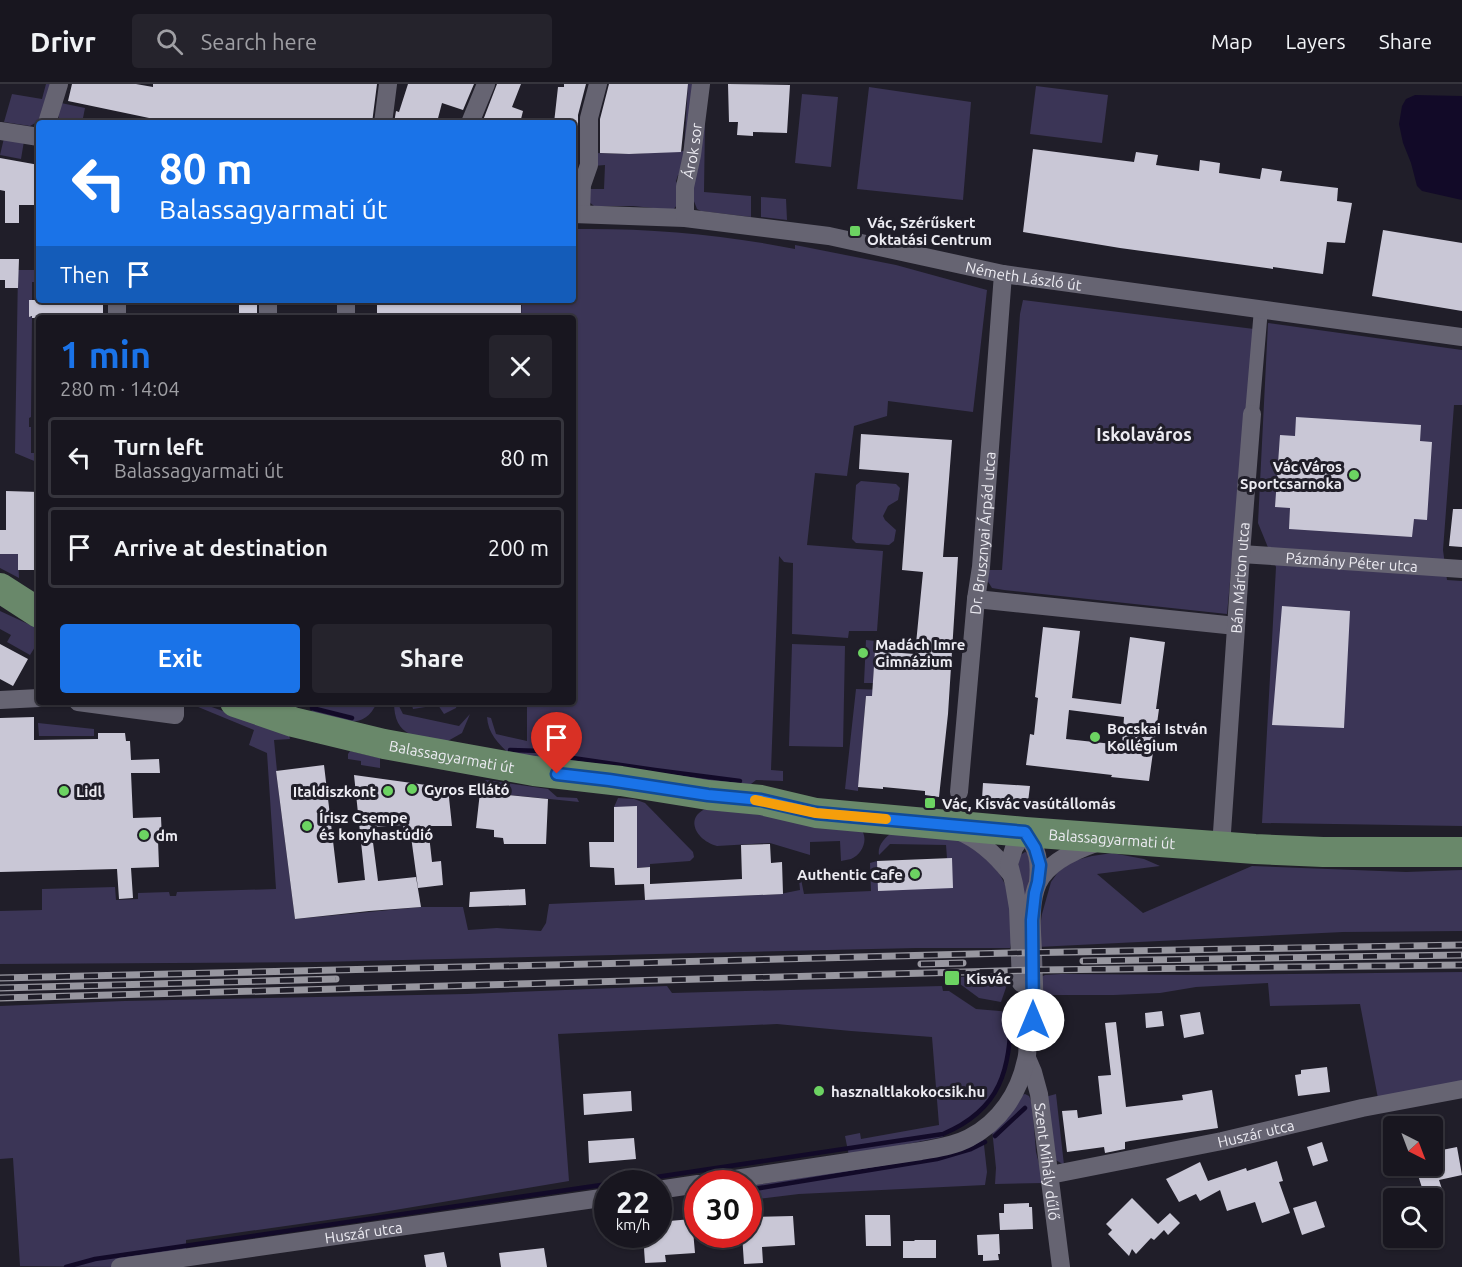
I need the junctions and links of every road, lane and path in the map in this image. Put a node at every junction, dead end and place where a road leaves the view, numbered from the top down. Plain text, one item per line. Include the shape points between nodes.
1 (59, 84) edge
2 (486, 84) edge
3 (598, 84) edge
4 (701, 84) edge
5 (390, 88) edge
6 (49, 120) edge
7 (384, 120) edge
8 (471, 120) edge
9 (0, 131) edge
10 (36, 137) edge
11 (580, 214) edge
12 (685, 218) junction
13 (1002, 274) junction
14 (1261, 309) junction
15 (1462, 337) edge
16 (1252, 414) joint
17 (1241, 554) junction
18 (1462, 569) edge
19 (0, 588) edge
20 (976, 599) junction
21 (0, 603) edge
22 (36, 611) edge
23 (36, 617) edge
24 (1236, 626) junction
25 (36, 698) edge
26 (0, 700) edge
27 (101, 705) edge
28 (175, 705) edge
29 (252, 705) edge
30 (268, 708) edge
31 (959, 792) dead end
32 (943, 824) junction
33 (1025, 832) junction
34 (1109, 838) junction
35 (1221, 847) junction
36 (1462, 852) edge
37 (1010, 873) junction
38 (1038, 882) junction
39 (1028, 1049) junction
40 (1462, 1089) edge
41 (762, 1175) edge
42 (1050, 1175) junction
43 (594, 1199) edge
44 (120, 1267) edge
45 (1061, 1267) edge

1 - 6 street
2 - 8 street
3 - 11 street via 589,118 589,165 582,185
4 - 12 street, Árok sor via 685,188
5 - 7 street
9 - 10 street
11 - 12 street, Németh László út
12 - 13 street, Németh László út via 829,236
13 - 14 street, Németh László út
13 - 20 street, Dr. Brusznyai Árpád utca
14 - 15 street, Németh László út
14 - 16 street, Bán Márton utca
16 - 17 street, Bán Márton utca
17 - 18 street, Pázmány Péter utca
17 - 24 street, Bán Márton utca
19 - 22 main road
20 - 24 street
20 - 31 street, Dr. Brusznyai Árpád utca
21 - 23 main road
24 - 35 street, Bán Márton utca
25 - 26 street
27 - 28 street via 176,715
29 - 30 main road, Balassagyarmati út
30 - 32 main road, Balassagyarmati út via 319,729 360,739 534,771 761,800 816,813
32 - 33 main road, Balassagyarmati út
32 - 37 street via 983,845
33 - 34 main road, Balassagyarmati út
33 - 37 street via 1010,856
33 - 38 street via 1038,856
34 - 35 main road, Balassagyarmati út
34 - 38 street via 1062,858
35 - 36 main road, Balassagyarmati út
37 - 39 street via 1017,897
38 - 39 street via 1032,920 1034,1009
39 - 41 street via 1018,1086 1005,1108 969,1138 921,1151
39 - 42 street, Szent Mihály dűlő via 1039,1094
40 - 42 street, Huszár utca
42 - 45 street, Szent Mihály dűlő
43 - 44 street, Huszár utca

